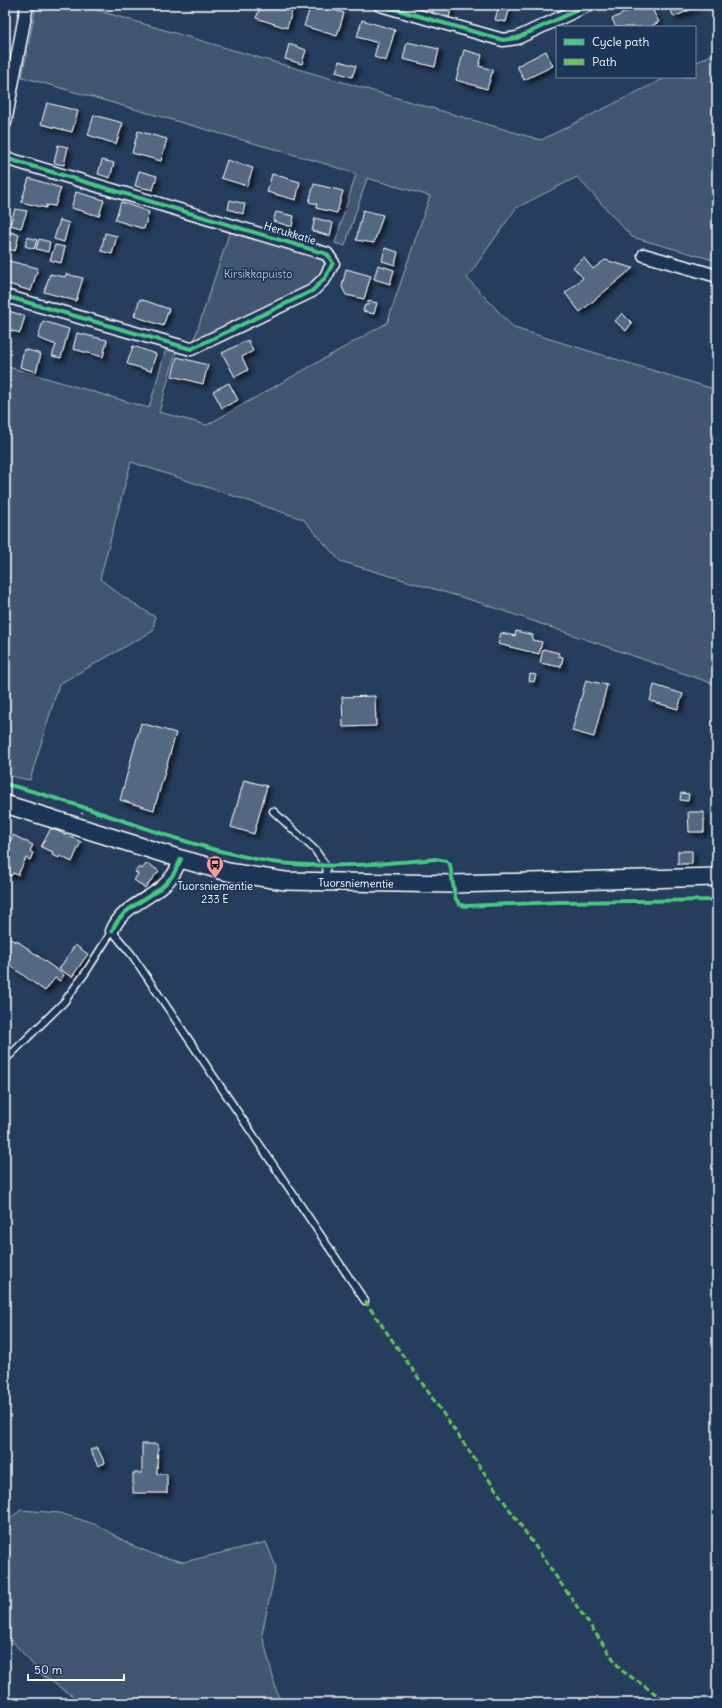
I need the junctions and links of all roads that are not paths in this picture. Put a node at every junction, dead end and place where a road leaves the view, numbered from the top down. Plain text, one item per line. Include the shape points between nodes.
1 (380, 5) edge
2 (588, 5) edge
3 (23, 6) edge
4 (5, 123) edge
5 (5, 158) edge
6 (644, 255) dead end
7 (717, 276) edge
8 (5, 296) edge
9 (5, 804) edge
10 (273, 811) dead end
11 (181, 859) junction
12 (717, 877) edge
13 (327, 882) junction
14 (112, 931) junction
15 (5, 1060) edge
16 (365, 1300) dead end

1 - 2 street via 502,40 517,38
3 - 4 street
5 - 8 street, Herukkatie via 327,254 333,263 325,278 312,291 191,349
6 - 7 street
9 - 11 main road, Tuorsniementie
10 - 13 lane via 315,850 326,866
11 - 13 main road, Tuorsniementie via 251,876 285,881
11 - 14 street via 172,876 155,892 122,914
12 - 13 main road, Tuorsniementie via 453,884
14 - 15 lane via 64,1002
14 - 16 lane via 132,955

